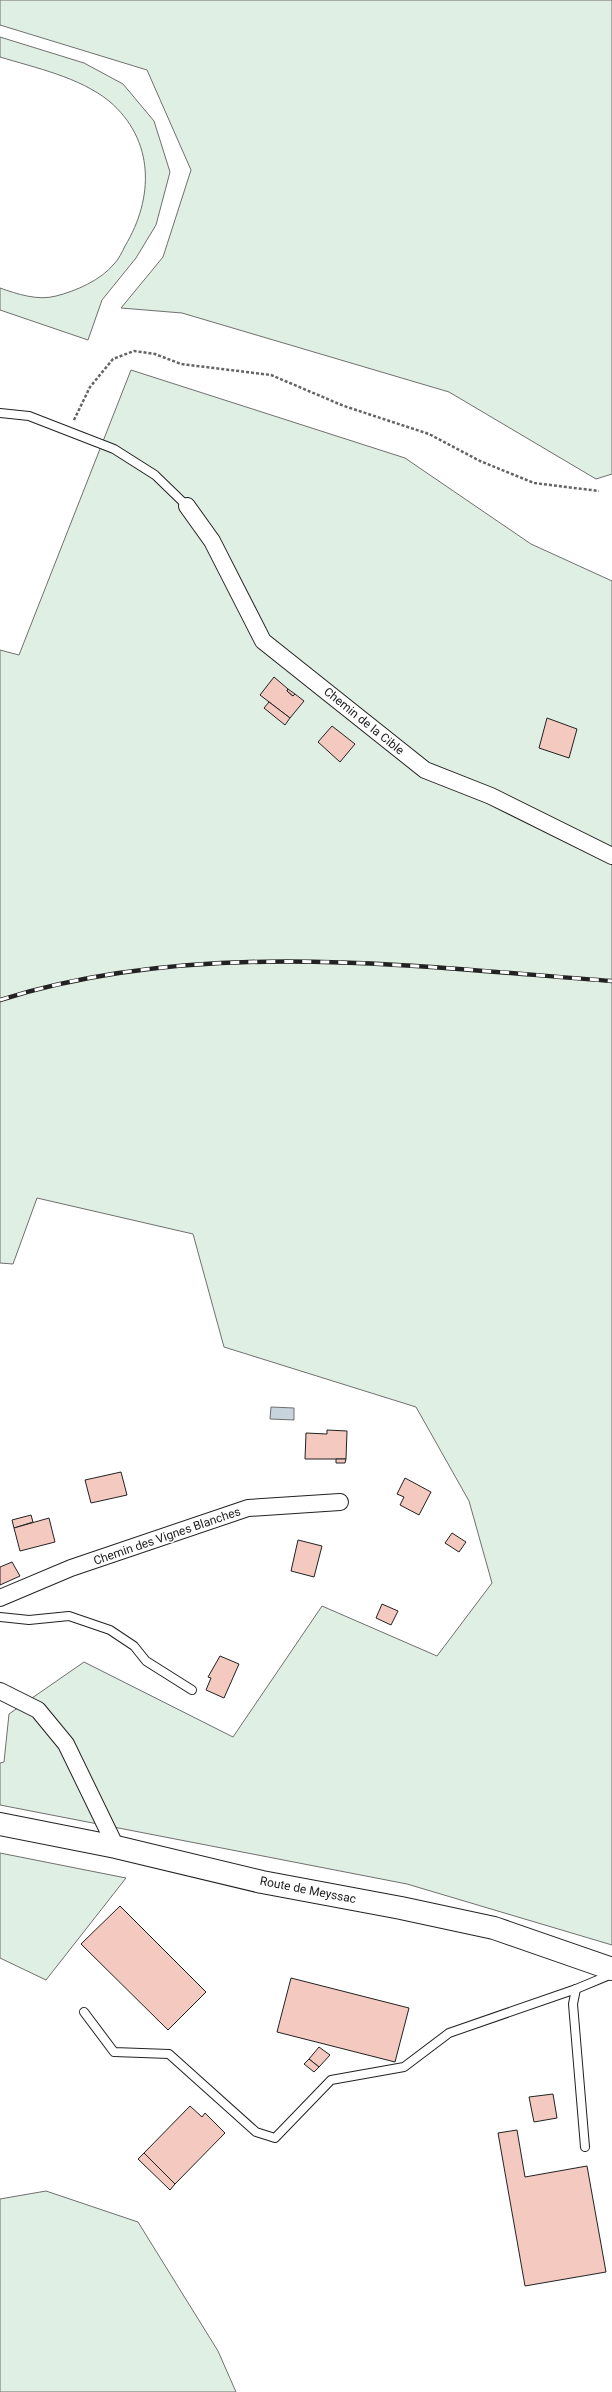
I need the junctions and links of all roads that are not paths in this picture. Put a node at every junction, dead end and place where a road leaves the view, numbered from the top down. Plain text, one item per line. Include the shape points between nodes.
1 (0, 413) edge
2 (187, 506) joint
3 (612, 856) edge
4 (340, 1502) dead end
5 (0, 1598) edge
6 (0, 1617) edge
7 (192, 1690) dead end
8 (0, 1691) edge
9 (0, 1824) edge
10 (116, 1848) junction
11 (612, 1969) edge
12 (612, 1974) edge
13 (576, 1989) junction
14 (84, 2012) dead end
15 (585, 2147) dead end

1 - 2 lane via 29,416 114,448 155,475
2 - 3 street, Chemin de la Cible via 212,541 263,641 425,770 491,796
4 - 5 street, Chemin des Vignes Blanches via 248,1508 71,1568
6 - 7 lane via 28,1620 69,1616 110,1630 134,1646 146,1661
8 - 10 street via 38,1710 66,1744
9 - 10 main road, Route de Meyssac
10 - 11 main road, Route de Meyssac via 262,1882 494,1928
12 - 13 lane
13 - 14 lane via 450,2033 404,2067 331,2080 275,2138 256,2132 169,2054 114,2052
13 - 15 lane via 573,2004

